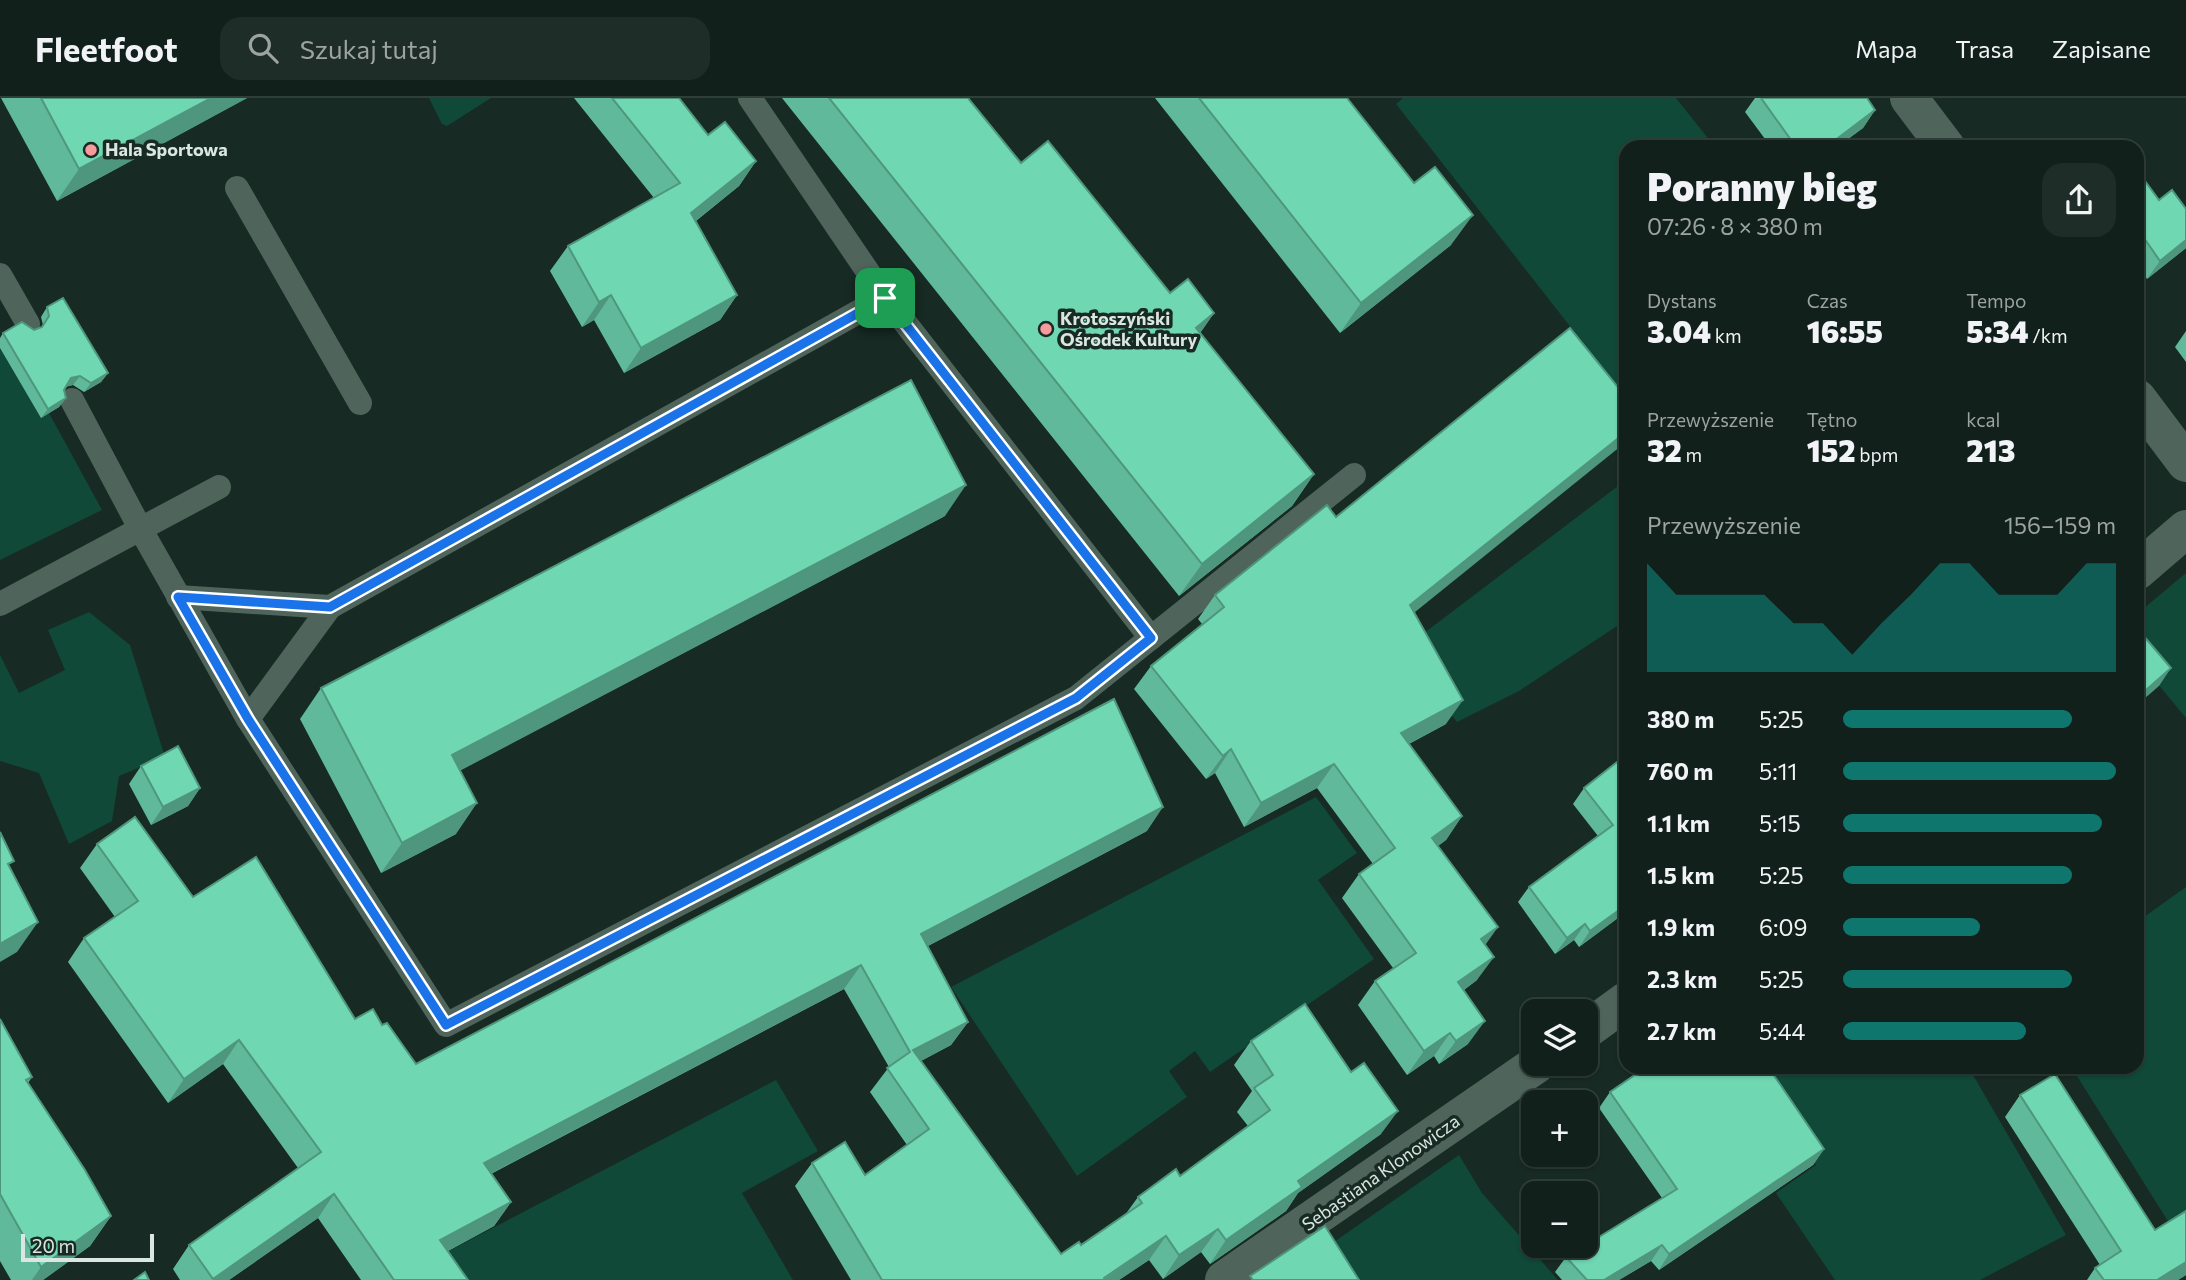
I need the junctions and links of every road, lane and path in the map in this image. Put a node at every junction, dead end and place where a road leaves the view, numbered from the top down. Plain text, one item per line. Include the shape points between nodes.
1 (750, 98) edge
2 (1909, 98) edge
3 (1942, 140) edge
4 (237, 188) dead end
5 (0, 275) edge
6 (885, 298) junction
7 (28, 324) edge
8 (72, 400) dead end
9 (360, 403) dead end
10 (2144, 407) edge
11 (2186, 463) edge
12 (1354, 475) dead end
13 (219, 487) dead end
14 (2186, 529) edge
15 (141, 530) junction
16 (2144, 565) edge
17 (178, 597) junction
18 (0, 604) edge
19 (330, 607) junction
20 (1151, 638) junction
21 (248, 719) junction
22 (1619, 1006) edge
23 (1598, 1021) edge
24 (1521, 1075) edge
25 (1224, 1280) edge

1 - 6 lane
2 - 3 street
4 - 9 lane
5 - 7 lane
6 - 19 lane
6 - 20 lane
8 - 15 lane
10 - 11 street
12 - 20 lane
13 - 15 lane
14 - 16 street
15 - 17 lane
15 - 18 lane
17 - 19 lane
17 - 21 lane
19 - 21 lane
20 - 21 lane via 1076,698 446,1025
22 - 23 street
24 - 25 street, Sebastiana Klonowicza

